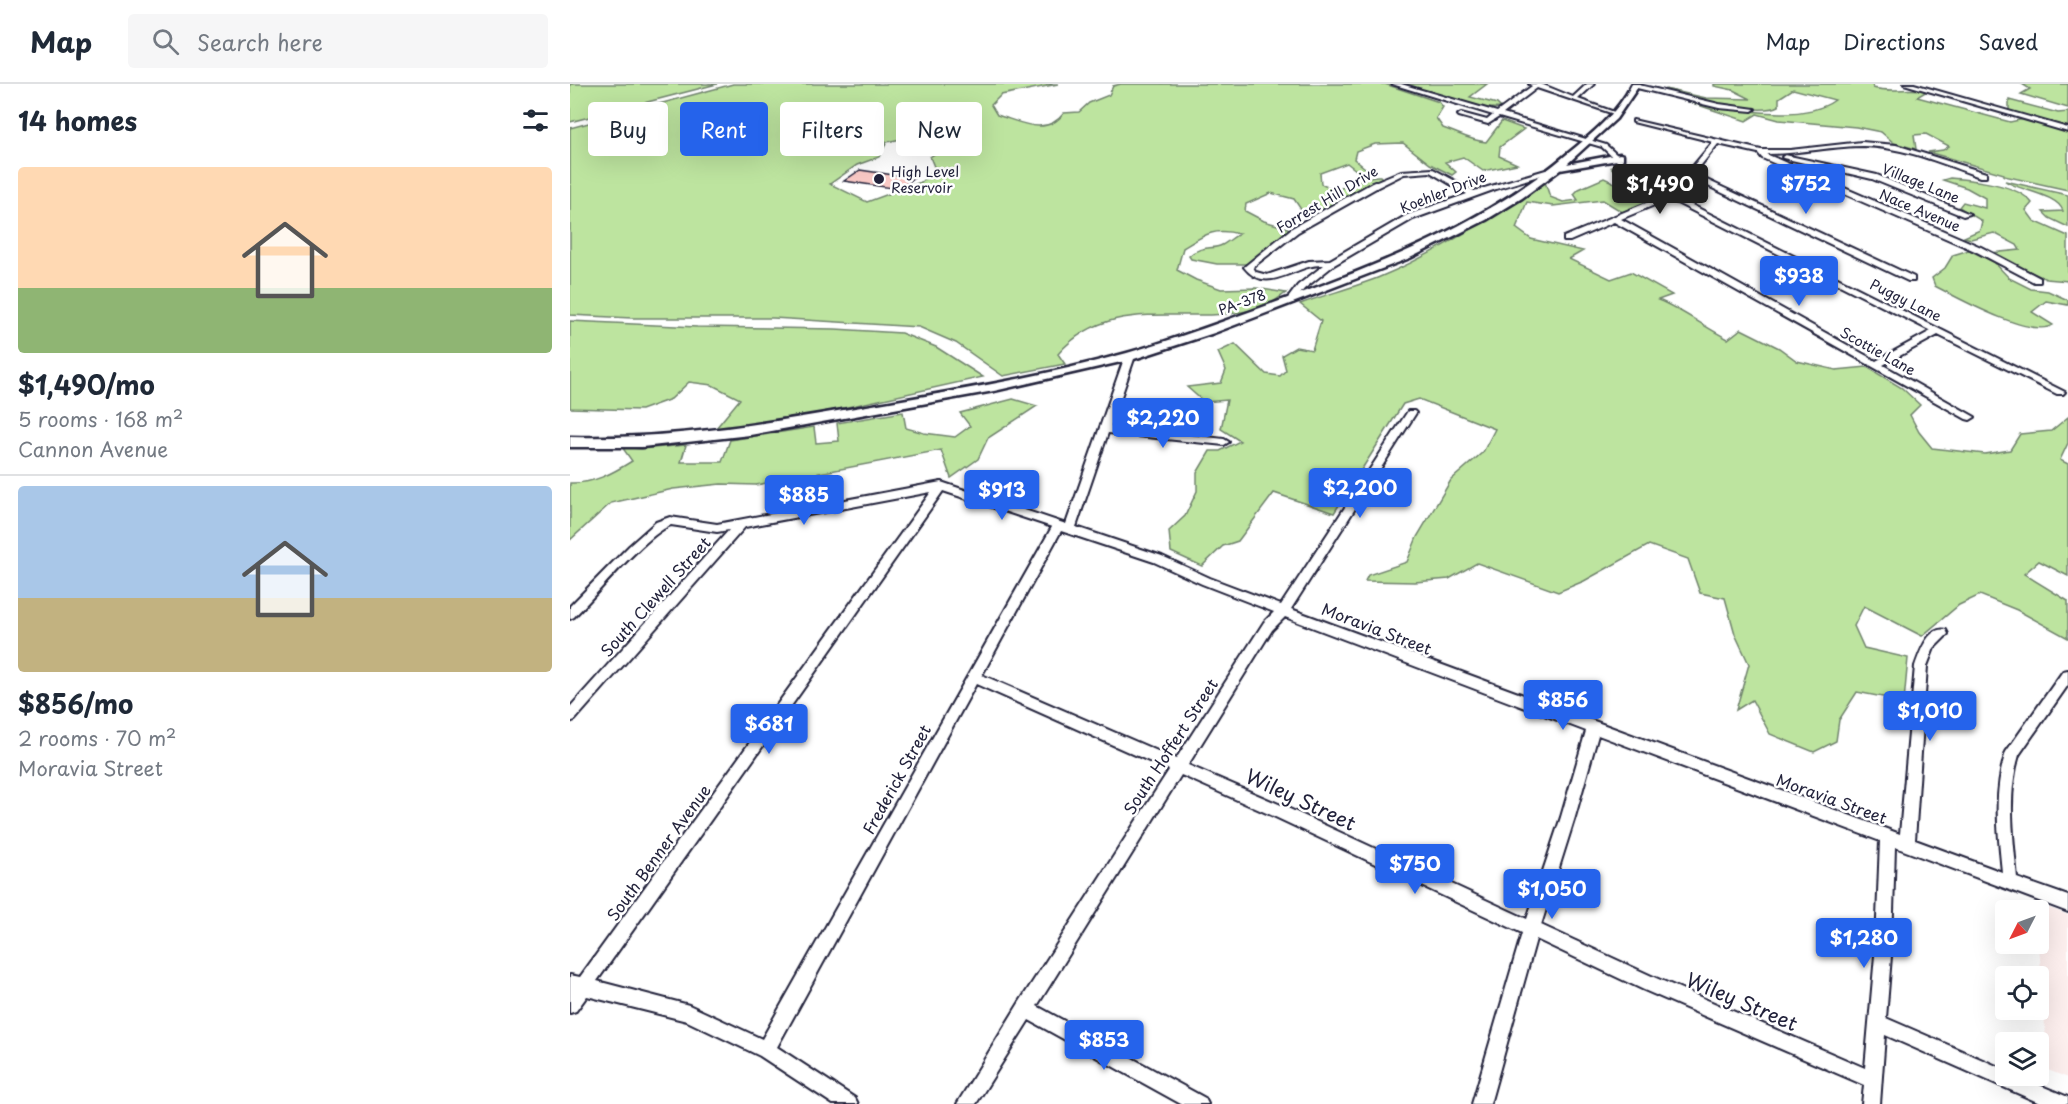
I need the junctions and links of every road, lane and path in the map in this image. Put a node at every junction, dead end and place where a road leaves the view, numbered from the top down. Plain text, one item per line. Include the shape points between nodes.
1 (1395, 84) edge
2 (1536, 84) edge
3 (1592, 84) edge
4 (1907, 84) edge
5 (1639, 85) edge
6 (1574, 99) junction
7 (1752, 109) dead end
8 (1615, 114) junction
9 (1461, 115) dead end
10 (1497, 115) junction
11 (1635, 121) dead end
12 (2068, 130) edge
13 (1592, 138) junction
14 (1717, 141) junction
15 (1761, 152) junction
16 (1620, 157) junction
17 (1558, 169) junction
18 (1689, 174) junction
19 (1983, 174) dead end
20 (1473, 194) junction
21 (1668, 197) junction
22 (1966, 214) dead end
23 (1616, 220) junction
24 (1567, 239) dead end
25 (1331, 263) junction
26 (1911, 279) dead end
27 (2037, 280) dead end
28 (1290, 301) junction
29 (1938, 331) junction
30 (1130, 356) junction
31 (1875, 365) junction
32 (2060, 392) dead end
33 (1411, 413) dead end
34 (1970, 417) dead end
35 (1105, 429) junction
36 (570, 442) edge
37 (1224, 442) dead end
38 (941, 486) junction
39 (740, 525) junction
40 (1064, 527) junction
41 (1284, 610) junction
42 (570, 614) edge
43 (1942, 634) dead end
44 (2068, 675) edge
45 (973, 676) junction
46 (570, 716) edge
47 (1594, 726) junction
48 (1178, 767) junction
49 (1888, 836) junction
50 (1907, 842) junction
51 (2010, 881) junction
52 (2068, 904) edge
53 (1531, 930) junction
54 (576, 985) edge
55 (570, 1005) edge
56 (1025, 1009) junction
57 (1877, 1023) junction
58 (766, 1050) junction
59 (1873, 1080) junction
60 (849, 1104) edge
61 (966, 1104) edge
62 (1199, 1104) edge
63 (1482, 1104) edge
64 (1871, 1104) edge
65 (2063, 1104) edge

1 - 10 street, Puggy Lane
2 - 6 street
2 - 10 street
3 - 6 street
4 - 12 street
5 - 7 street via 1719,106
5 - 8 main road, PA-378
6 - 8 street
8 - 13 main road, PA-378
9 - 10 street via 1488,122
10 - 13 street, Puggy Lane
11 - 14 street
13 - 16 street, Puggy Lane
13 - 17 main road, PA-378
14 - 15 street
14 - 18 street
15 - 19 street via 1885,146
15 - 22 street, Village Lane via 1874,177
15 - 27 street, Nace Avenue via 1764,157 1978,249
16 - 17 main road
16 - 21 street, Puggy Lane via 1642,182
17 - 20 street, Koehler Drive
17 - 28 main road, PA-378 via 1452,234
18 - 21 street
18 - 26 street
20 - 25 street, Koehler Drive via 1410,217
20 - 25 street, Forrest Hill Drive via 1431,170 1404,172 1296,230 1248,267 1257,276 1271,277 1307,263
21 - 23 street
21 - 29 street, Puggy Lane
23 - 24 street
23 - 31 street, Scottie Lane
25 - 28 street, Koehler Drive
28 - 30 main road, PA-378
29 - 31 street
29 - 32 street, Puggy Lane
30 - 35 street, Frederick Street
30 - 36 main road, PA-378 via 943,397 683,440
31 - 34 street, Scottie Lane
33 - 41 street, South Hoffert Street
35 - 37 street
35 - 40 street, Frederick Street
38 - 39 street, Moravia Street
38 - 40 street, Moravia Street
38 - 54 street, South Benner Avenue
39 - 42 street, Moravia Street via 717,528 670,521 660,525
39 - 46 street, South Clewell Street
40 - 41 street, Moravia Street via 1158,559
40 - 45 street, Frederick Street
41 - 47 street, Moravia Street
41 - 48 street, South Hoffert Street via 1268,626
43 - 50 street via 1929,645 1921,666
44 - 51 street via 2009,762 2004,799
45 - 48 street, Wiley Street
45 - 58 street, Frederick Street
47 - 49 street, Moravia Street
47 - 53 street
48 - 53 street, Wiley Street
48 - 56 street, South Hoffert Street
49 - 50 street, Moravia Street
49 - 57 street
50 - 51 street, Moravia Street
51 - 52 street, Moravia Street
53 - 59 street, Wiley Street
53 - 63 street
54 - 55 street, South Benner Avenue
54 - 58 street via 689,1014
56 - 61 street, South Hoffert Street
56 - 62 street
57 - 59 street
57 - 65 street
58 - 60 street
59 - 64 street

